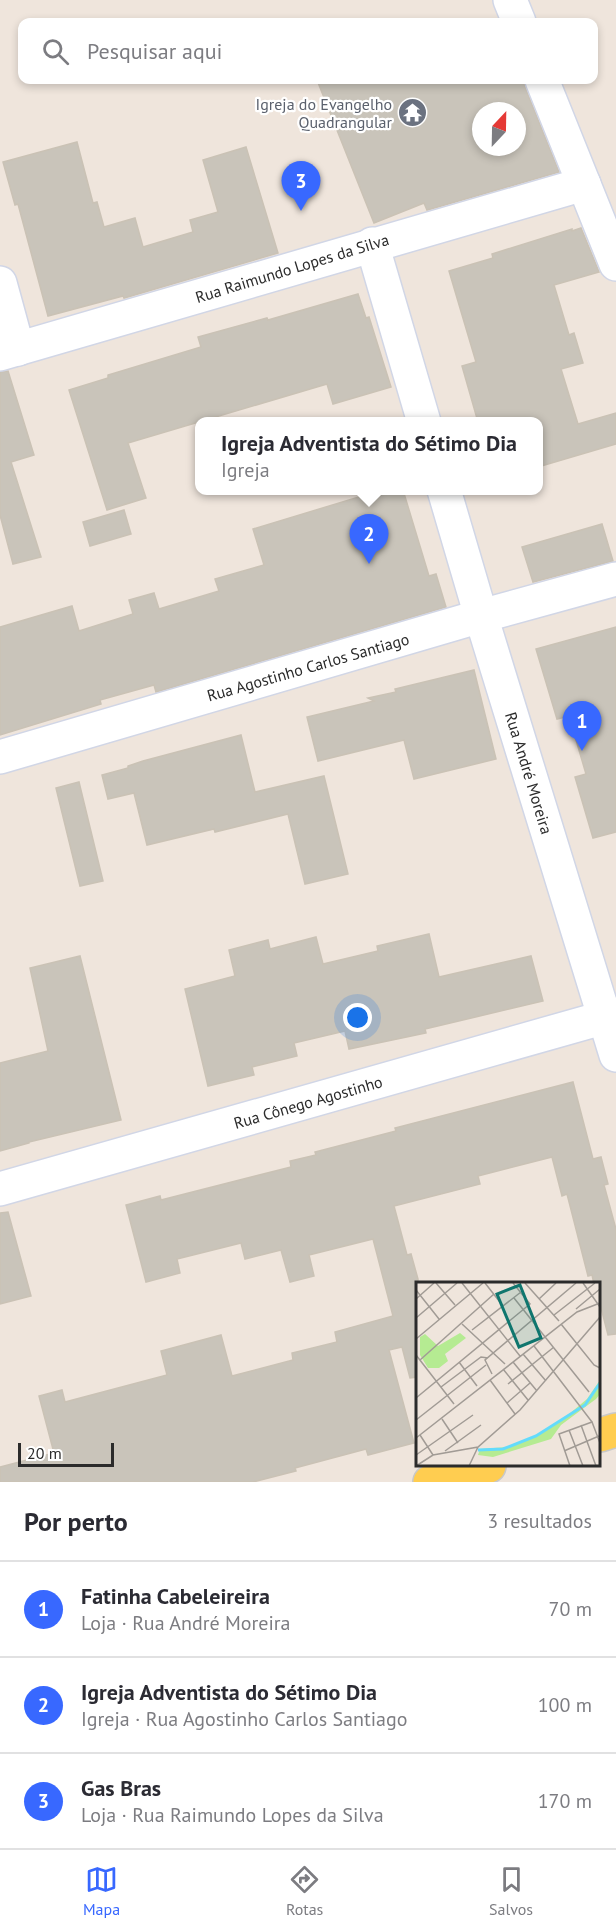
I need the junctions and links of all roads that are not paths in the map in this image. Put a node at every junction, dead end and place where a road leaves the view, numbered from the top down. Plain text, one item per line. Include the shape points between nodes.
1 (510, 0) edge
2 (517, 18) edge
3 (544, 84) edge
4 (584, 183) junction
5 (372, 244) junction
6 (616, 264) edge
7 (0, 283) edge
8 (9, 352) edge
9 (423, 417) edge
10 (445, 495) edge
11 (616, 579) edge
12 (481, 616) junction
13 (0, 757) edge
14 (610, 1016) edge
15 (616, 1055) edge
16 (0, 1189) edge
17 (616, 1430) edge
18 (601, 1435) edge
19 (485, 1467) edge
20 (430, 1482) edge

1 - 2 street
3 - 4 street
4 - 5 street, Rua Raimundo Lopes da Silva
4 - 6 street
5 - 8 street, Rua Raimundo Lopes da Silva
5 - 9 street
7 - 8 street
10 - 12 street, Rua André Moreira
11 - 12 street, Rua Agostinho Carlos Santiago
12 - 13 street, Rua Agostinho Carlos Santiago
12 - 14 street, Rua André Moreira
14 - 15 street, Rua André Moreira
14 - 16 street, Rua Cônego Agostinho
17 - 18 main road
19 - 20 main road

